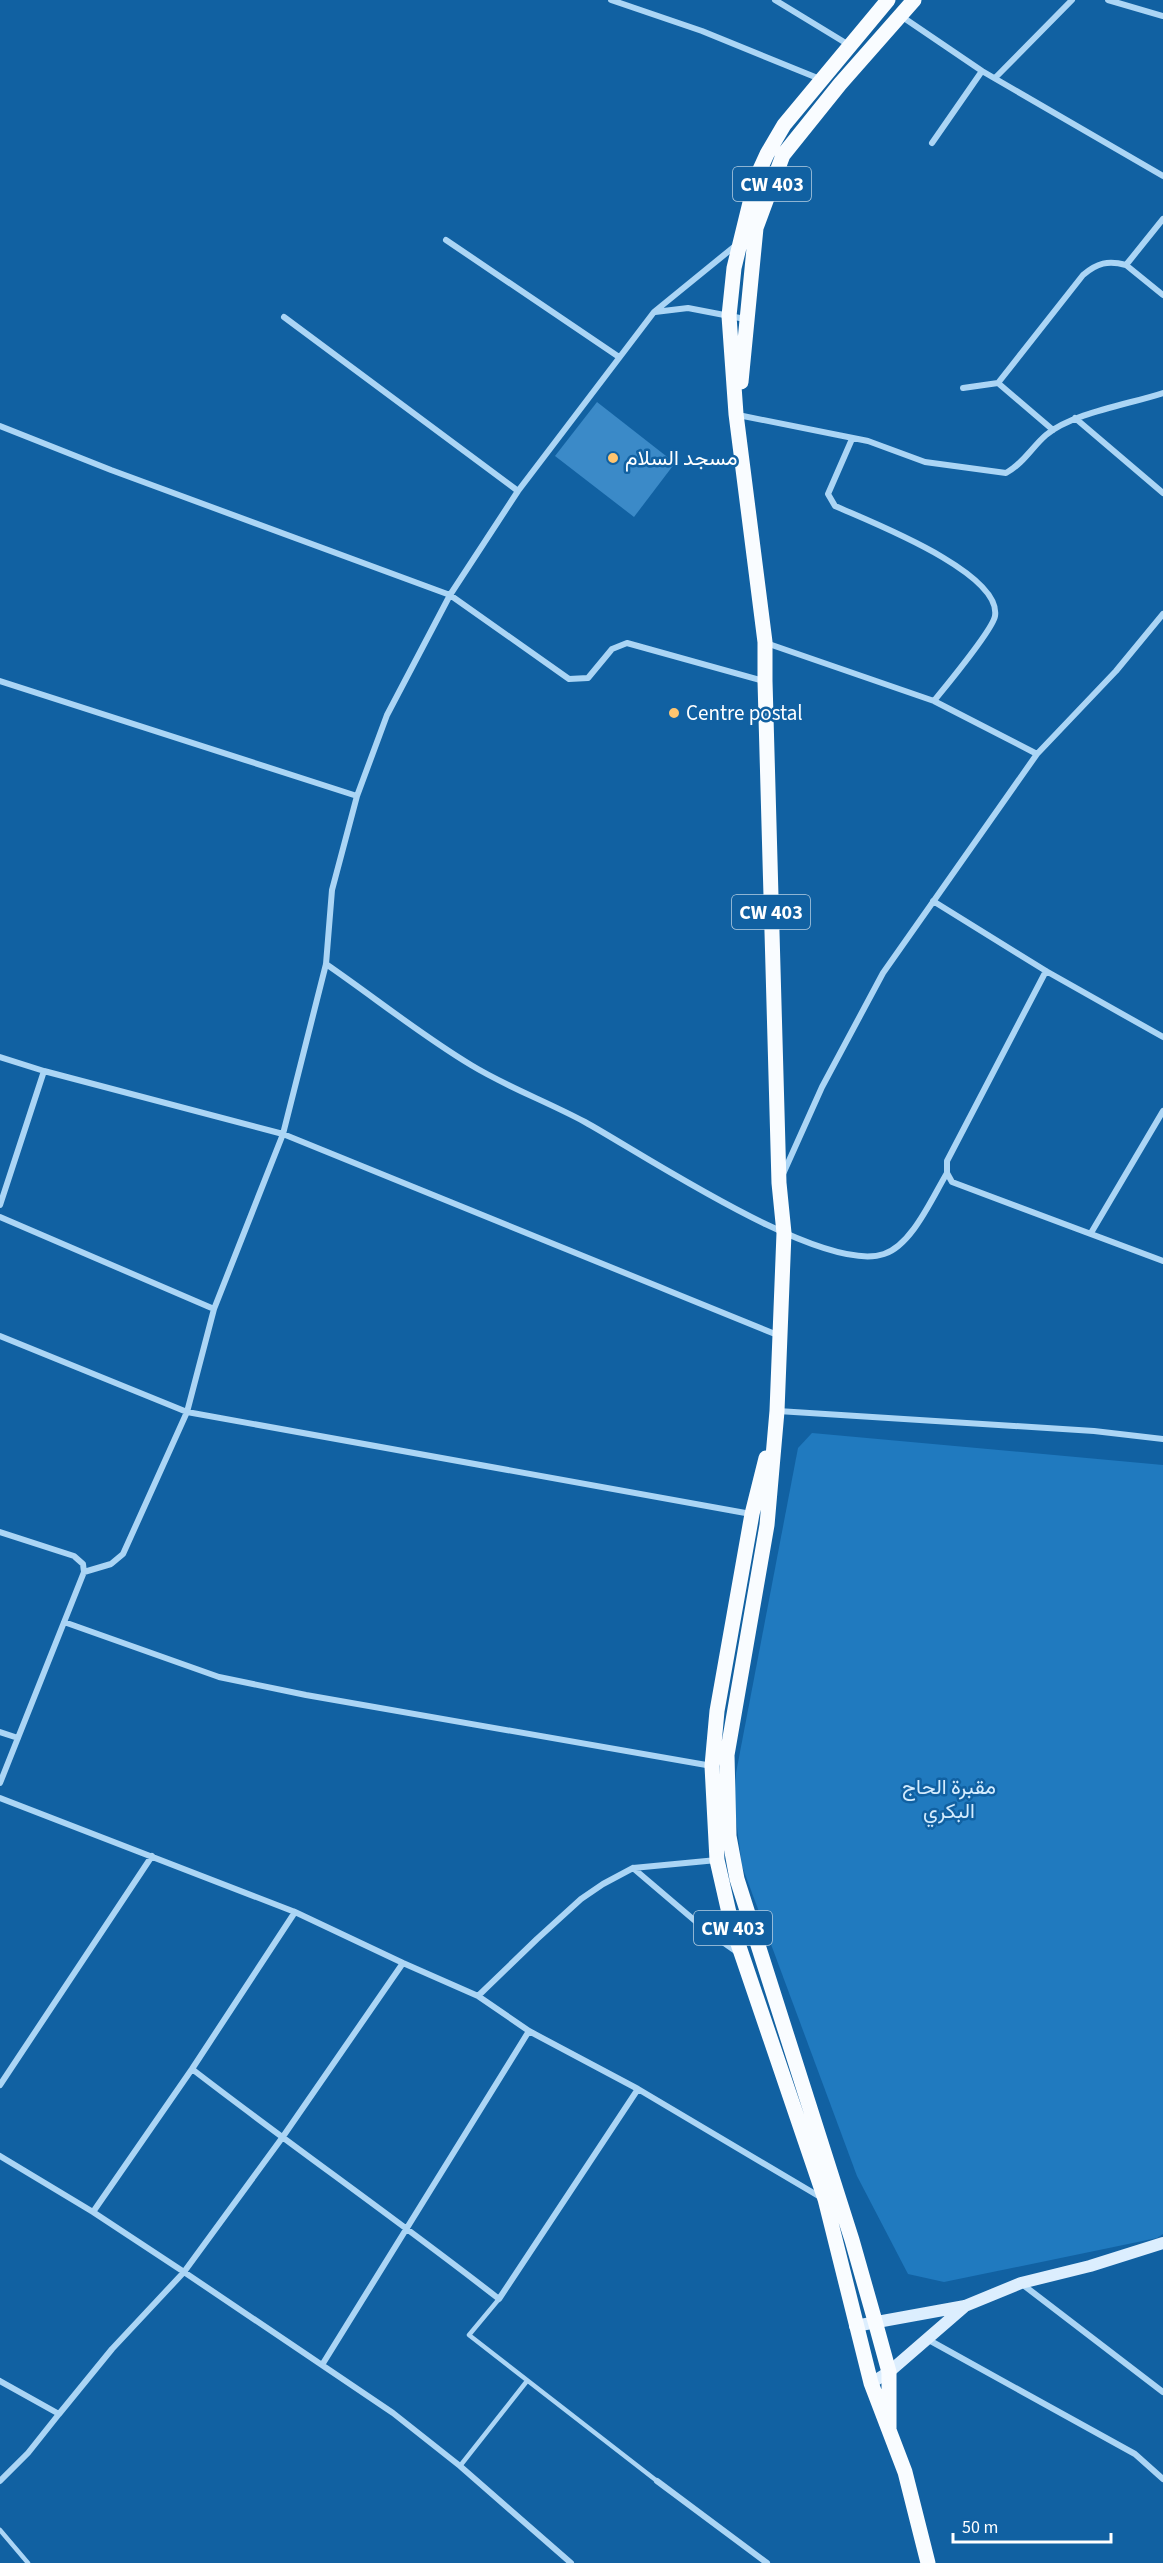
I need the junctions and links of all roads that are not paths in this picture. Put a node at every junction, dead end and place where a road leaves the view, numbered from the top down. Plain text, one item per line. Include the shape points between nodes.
1 (611, 0) edge
2 (775, 0) edge
3 (888, 0) edge
4 (914, 0) edge
5 (1072, 0) edge
6 (1108, 0) edge
7 (901, 16) junction
8 (1163, 16) edge
9 (849, 45) junction
10 (982, 70) junction
11 (994, 78) junction
12 (821, 80) junction
13 (932, 143) dead end
14 (1163, 176) edge
15 (1163, 219) edge
16 (756, 228) junction
17 (446, 240) dead end
18 (741, 241) junction
19 (1126, 265) junction
20 (1163, 296) edge
21 (654, 312) junction
22 (729, 316) junction
23 (284, 317) dead end
24 (748, 320) junction
25 (619, 357) junction
26 (998, 383) junction
27 (963, 388) dead end
28 (1163, 393) edge
29 (736, 414) junction
30 (1075, 418) junction
31 (0, 426) edge
32 (1053, 430) junction
33 (852, 439) junction
34 (518, 491) junction
35 (1163, 494) edge
36 (450, 595) junction
37 (1163, 614) edge
38 (765, 642) junction
39 (0, 681) edge
40 (765, 681) junction
41 (934, 701) junction
42 (1037, 754) junction
43 (357, 796) junction
44 (933, 901) junction
45 (326, 964) junction
46 (1046, 971) junction
47 (1163, 1036) edge
48 (0, 1057) edge
49 (44, 1071) junction
50 (1163, 1111) edge
51 (283, 1134) junction
52 (947, 1173) junction
53 (779, 1183) junction
54 (0, 1205) edge
55 (0, 1217) edge
56 (784, 1233) junction
57 (1091, 1233) junction
58 (1163, 1261) edge
59 (214, 1309) junction
60 (0, 1336) edge
61 (780, 1336) junction
62 (777, 1411) junction
63 (187, 1412) junction
64 (1163, 1439) edge
65 (752, 1514) junction
66 (0, 1532) edge
67 (84, 1572) junction
68 (64, 1622) junction
69 (0, 1732) edge
70 (18, 1738) junction
71 (712, 1766) junction
72 (0, 1783) edge
73 (0, 1798) edge
74 (152, 1856) junction
75 (717, 1860) junction
76 (633, 1868) junction
77 (295, 1912) junction
78 (742, 1955) junction
79 (403, 1963) junction
80 (478, 1996) junction
81 (529, 2031) junction
82 (192, 2069) junction
83 (0, 2085) edge
84 (638, 2090) junction
85 (282, 2138) junction
86 (0, 2156) edge
87 (825, 2199) junction
88 (93, 2212) junction
89 (406, 2226) junction
90 (1163, 2243) edge
91 (184, 2272) junction
92 (1021, 2283) junction
93 (499, 2299) junction
94 (965, 2306) junction
95 (875, 2321) junction
96 (855, 2326) junction
97 (927, 2338) junction
98 (322, 2365) junction
99 (889, 2372) junction
100 (0, 2381) edge
101 (527, 2382) junction
102 (871, 2383) junction
103 (1163, 2392) edge
104 (59, 2414) junction
105 (889, 2428) junction
106 (460, 2466) junction
107 (1163, 2479) edge
108 (0, 2481) edge
109 (657, 2481) joint
110 (0, 2530) edge
111 (28, 2563) edge
112 (571, 2563) edge
113 (766, 2563) edge
114 (928, 2563) edge

1 - 12 street
2 - 9 street
3 - 9 main road, CW 403
4 - 7 main road, CW 403
5 - 11 street
6 - 8 street
7 - 10 street
7 - 16 main road, CW 403 via 783,155
9 - 12 main road, CW 403
10 - 11 street
10 - 13 street
11 - 14 street
12 - 18 main road, CW 403 via 784,125 767,154 756,178
15 - 19 street
16 - 18 street
16 - 24 main road, CW 403
17 - 25 street
18 - 21 street
18 - 22 main road, CW 403
19 - 20 street
19 - 26 street via 1097,264 1083,275
21 - 22 street via 688,308
21 - 25 street
22 - 24 street
22 - 29 main road, CW 403
23 - 34 street
24 - 29 main road, CW 403
25 - 34 street
26 - 27 street
26 - 32 street
28 - 30 street
29 - 33 street
29 - 38 main road, CW 403
30 - 32 street
30 - 35 street
31 - 36 street
32 - 33 street via 1006,472 925,462
33 - 41 street via 828,494 830,501 958,566 978,583 995,607 992,624
34 - 36 street
36 - 40 street via 569,679 588,678 612,649 627,643
36 - 43 street via 387,715
37 - 42 street via 1116,672
38 - 40 main road, CW 403
38 - 41 street
39 - 43 street
40 - 53 main road, CW 403
41 - 42 street
42 - 44 street
43 - 45 street via 332,890
44 - 46 street
44 - 53 street via 883,973 822,1087
45 - 51 street
45 - 56 street via 472,1065 562,1110 732,1208
46 - 47 street
46 - 52 street via 947,1161
48 - 49 street
49 - 51 street
49 - 54 street
50 - 57 street
51 - 59 street
51 - 61 street
52 - 56 street via 911,1233 883,1255 845,1255
52 - 57 street via 952,1182
53 - 56 main road, CW 403
55 - 59 street
56 - 61 main road, CW 403
57 - 58 street
59 - 63 street
60 - 63 street
61 - 62 main road, CW 403
62 - 64 street
62 - 65 main road, CW 403
62 - 95 main road, CW 403 via 767,1525 727,1755 729,1836 737,1878
63 - 65 street
63 - 67 street via 123,1554 111,1564
65 - 71 main road, CW 403 via 717,1712
66 - 67 street via 74,1556 83,1564
67 - 68 street
68 - 70 street
68 - 71 street via 219,1677
69 - 70 street
70 - 72 street
71 - 75 main road, CW 403
73 - 74 street
74 - 77 street
74 - 83 street
75 - 76 street
75 - 78 main road, CW 403
76 - 78 street via 707,1931
76 - 80 street via 581,1899
77 - 79 street
77 - 82 street
78 - 87 main road, CW 403
79 - 80 street
79 - 85 street
80 - 81 street
81 - 84 street
81 - 89 street
82 - 85 street
82 - 88 street
84 - 87 street
84 - 93 street
85 - 89 street
85 - 91 street
86 - 88 street
87 - 96 main road, CW 403
88 - 91 street
89 - 93 street
89 - 98 street
90 - 92 street
91 - 98 street
91 - 104 street via 112,2349
92 - 94 street
92 - 103 street
93 - 101 lane via 468,2335
94 - 95 street
94 - 97 street
95 - 96 street
95 - 99 main road, CW 403
96 - 102 main road, CW 403
97 - 99 street
97 - 107 street via 1135,2454
98 - 106 street via 393,2413
99 - 102 street
99 - 105 main road, CW 403
100 - 104 street
101 - 106 lane
101 - 109 lane
102 - 105 main road, CW 403
104 - 108 street
105 - 114 main road, CW 403 via 905,2472
106 - 112 street
109 - 113 street
110 - 111 lane

